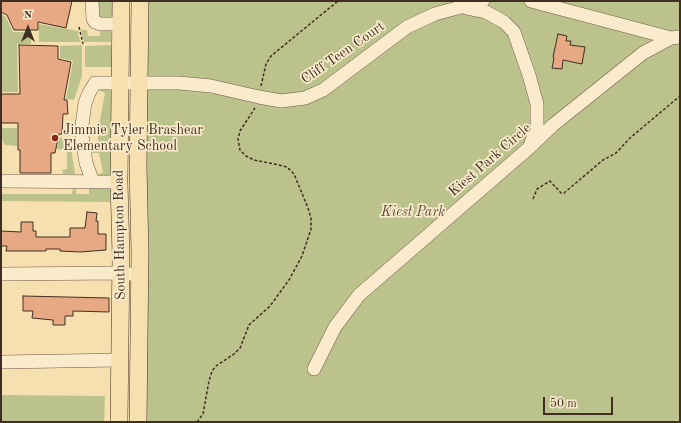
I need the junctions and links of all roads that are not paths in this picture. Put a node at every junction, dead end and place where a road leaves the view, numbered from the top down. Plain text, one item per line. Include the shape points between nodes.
1 (92, 1) edge
2 (121, 1) edge
3 (140, 1) edge
4 (483, 1) edge
5 (532, 1) edge
6 (460, 7) junction
7 (121, 24) junction
8 (676, 37) edge
9 (120, 83) junction
10 (139, 83) junction
11 (530, 147) junction
12 (1, 181) edge
13 (93, 182) junction
14 (118, 182) junction
15 (121, 273) junction
16 (1, 274) edge
17 (139, 275) junction
18 (120, 360) junction
19 (3, 362) dead end
20 (314, 369) dead end
21 (119, 422) edge
22 (138, 422) edge

1 - 7 street via 95,22
2 - 7 main road, South Hampton Road
3 - 10 main road, South Hampton Road
4 - 6 street, Cliff Teen Court
5 - 8 street
6 - 10 street, Cliff Teen Court via 434,14 407,27 328,86 305,98 281,100 211,86
6 - 11 street, Cliff Teen Court via 486,12 504,22 514,32 537,104 537,125
7 - 9 main road, South Hampton Road
8 - 11 street, Kiest Park Circle via 643,53 553,125
9 - 10 street, Cliff Teen Court
9 - 13 street, Cliff Teen Court via 95,83 85,104 82,125 84,150
9 - 14 main road, South Hampton Road
10 - 17 main road, South Hampton Road
11 - 20 street, Kiest Park Circle via 359,295 335,327
12 - 13 street
13 - 14 street
14 - 15 main road, South Hampton Road
15 - 16 street
15 - 17 street
15 - 18 main road, South Hampton Road
17 - 22 main road, South Hampton Road
18 - 19 street
18 - 21 main road, South Hampton Road

